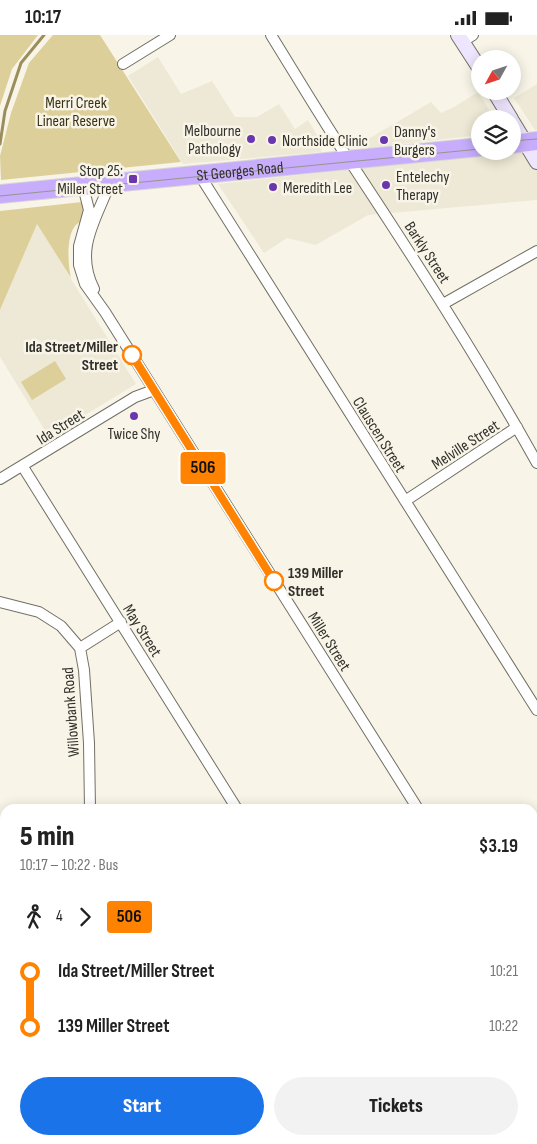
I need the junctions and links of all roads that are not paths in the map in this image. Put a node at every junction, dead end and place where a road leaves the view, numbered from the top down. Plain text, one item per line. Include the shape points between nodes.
1 (170, 35) edge
2 (271, 35) edge
3 (465, 37) edge
4 (471, 50) edge
5 (123, 64) dead end
6 (525, 142) edge
7 (471, 148) edge
8 (349, 160) junction
9 (537, 162) edge
10 (199, 174) junction
11 (110, 183) junction
12 (83, 186) junction
13 (0, 194) edge
14 (537, 251) edge
15 (443, 304) junction
16 (105, 312) junction
17 (152, 387) junction
18 (517, 427) junction
19 (537, 463) edge
20 (23, 467) junction
21 (0, 479) edge
22 (405, 501) junction
23 (0, 602) edge
24 (121, 622) junction
25 (80, 648) junction
26 (537, 710) edge
27 (90, 804) edge
28 (234, 804) edge
29 (415, 804) edge

1 - 5 street
2 - 8 street, Barkly Street
3 - 4 street
6 - 9 street
7 - 8 highway, St Georges Road
8 - 10 highway, St Georges Road
8 - 15 street, Barkly Street
10 - 11 highway, St Georges Road
10 - 22 street, Clauscen Street
11 - 12 highway, St Georges Road
11 - 16 street, Miller Street via 90,229 86,249 90,278
12 - 13 highway, St Georges Road
12 - 16 street, Miller Street via 89,211 79,246 79,265 85,284
14 - 15 street
15 - 18 street, Barkly Street
16 - 17 street, Miller Street
17 - 20 street, Ida Street
17 - 29 street, Miller Street
18 - 19 street, Barkly Street
18 - 22 street, Melville Street
20 - 21 street, Ida Street
20 - 24 street, May Street
22 - 26 street, Clauscen Street
23 - 25 street, Willowbank Road via 39,612 61,626
24 - 25 street
24 - 28 street, May Street
25 - 27 street, Willowbank Road via 89,743

